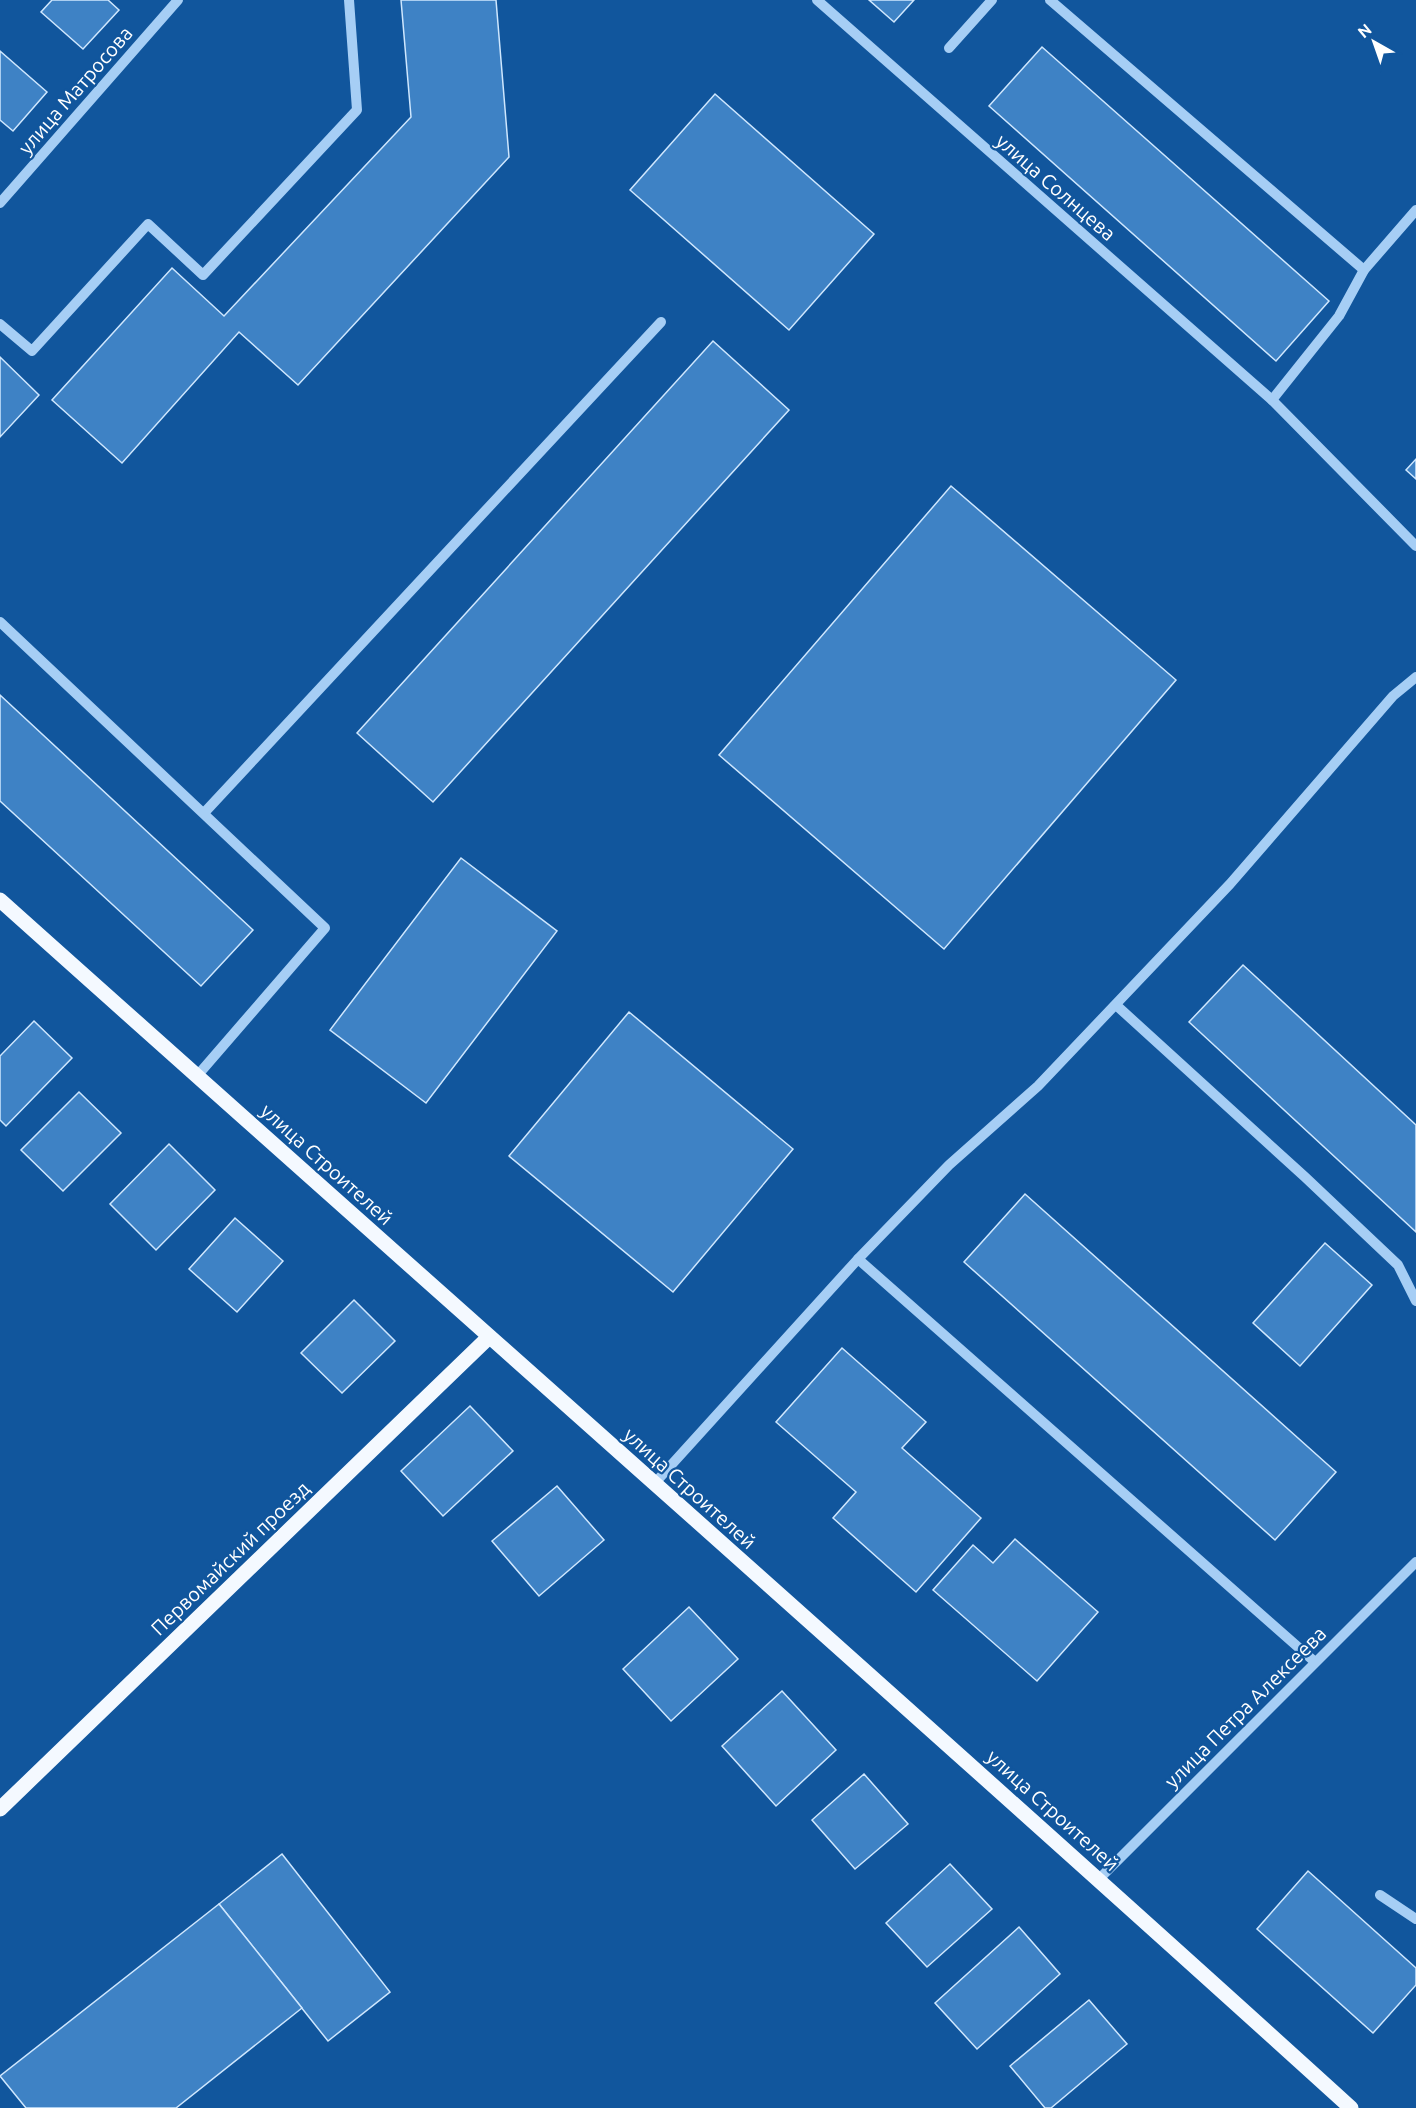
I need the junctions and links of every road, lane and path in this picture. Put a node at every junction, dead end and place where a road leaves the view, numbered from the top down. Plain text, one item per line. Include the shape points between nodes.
1 (178, 0) edge
2 (349, 0) edge
3 (817, 0) edge
4 (992, 0) edge
5 (1050, 0) edge
6 (949, 48) dead end
7 (0, 203) edge
8 (1416, 210) edge
9 (1364, 270) junction
10 (661, 322) dead end
11 (0, 324) edge
12 (1272, 400) junction
13 (1416, 546) edge
14 (0, 622) edge
15 (1416, 677) edge
16 (204, 813) junction
17 (0, 900) edge
18 (1116, 1005) junction
19 (197, 1076) junction
20 (858, 1259) junction
21 (1416, 1301) edge
22 (489, 1337) junction
23 (654, 1484) junction
24 (1416, 1562) edge
25 (1315, 1662) junction
26 (0, 1809) edge
27 (1099, 1879) junction
28 (1380, 1895) dead end
29 (1416, 1919) edge
30 (1351, 2108) edge

1 - 7 street, улица Матросова
2 - 11 street via 357,110 203,275 147,224 32,351
3 - 12 street, улица Солнцева
4 - 6 street
5 - 9 street
8 - 9 street
9 - 12 street via 1339,316
10 - 16 street
12 - 13 street, улица Солнцева
14 - 16 street
15 - 18 street via 1393,696 1230,884
16 - 19 street via 325,928
17 - 19 main road, улица Строителей
18 - 20 street via 1038,1086 949,1165
18 - 21 street via 1398,1265
19 - 22 main road, улица Строителей
20 - 23 street
20 - 25 street
22 - 23 main road, улица Строителей
22 - 26 main road, Первомайский проезд
23 - 27 main road, улица Строителей
24 - 25 street, улица Петра Алексеева
25 - 27 street, улица Петра Алексеева
27 - 30 main road, улица Строителей
28 - 29 street

